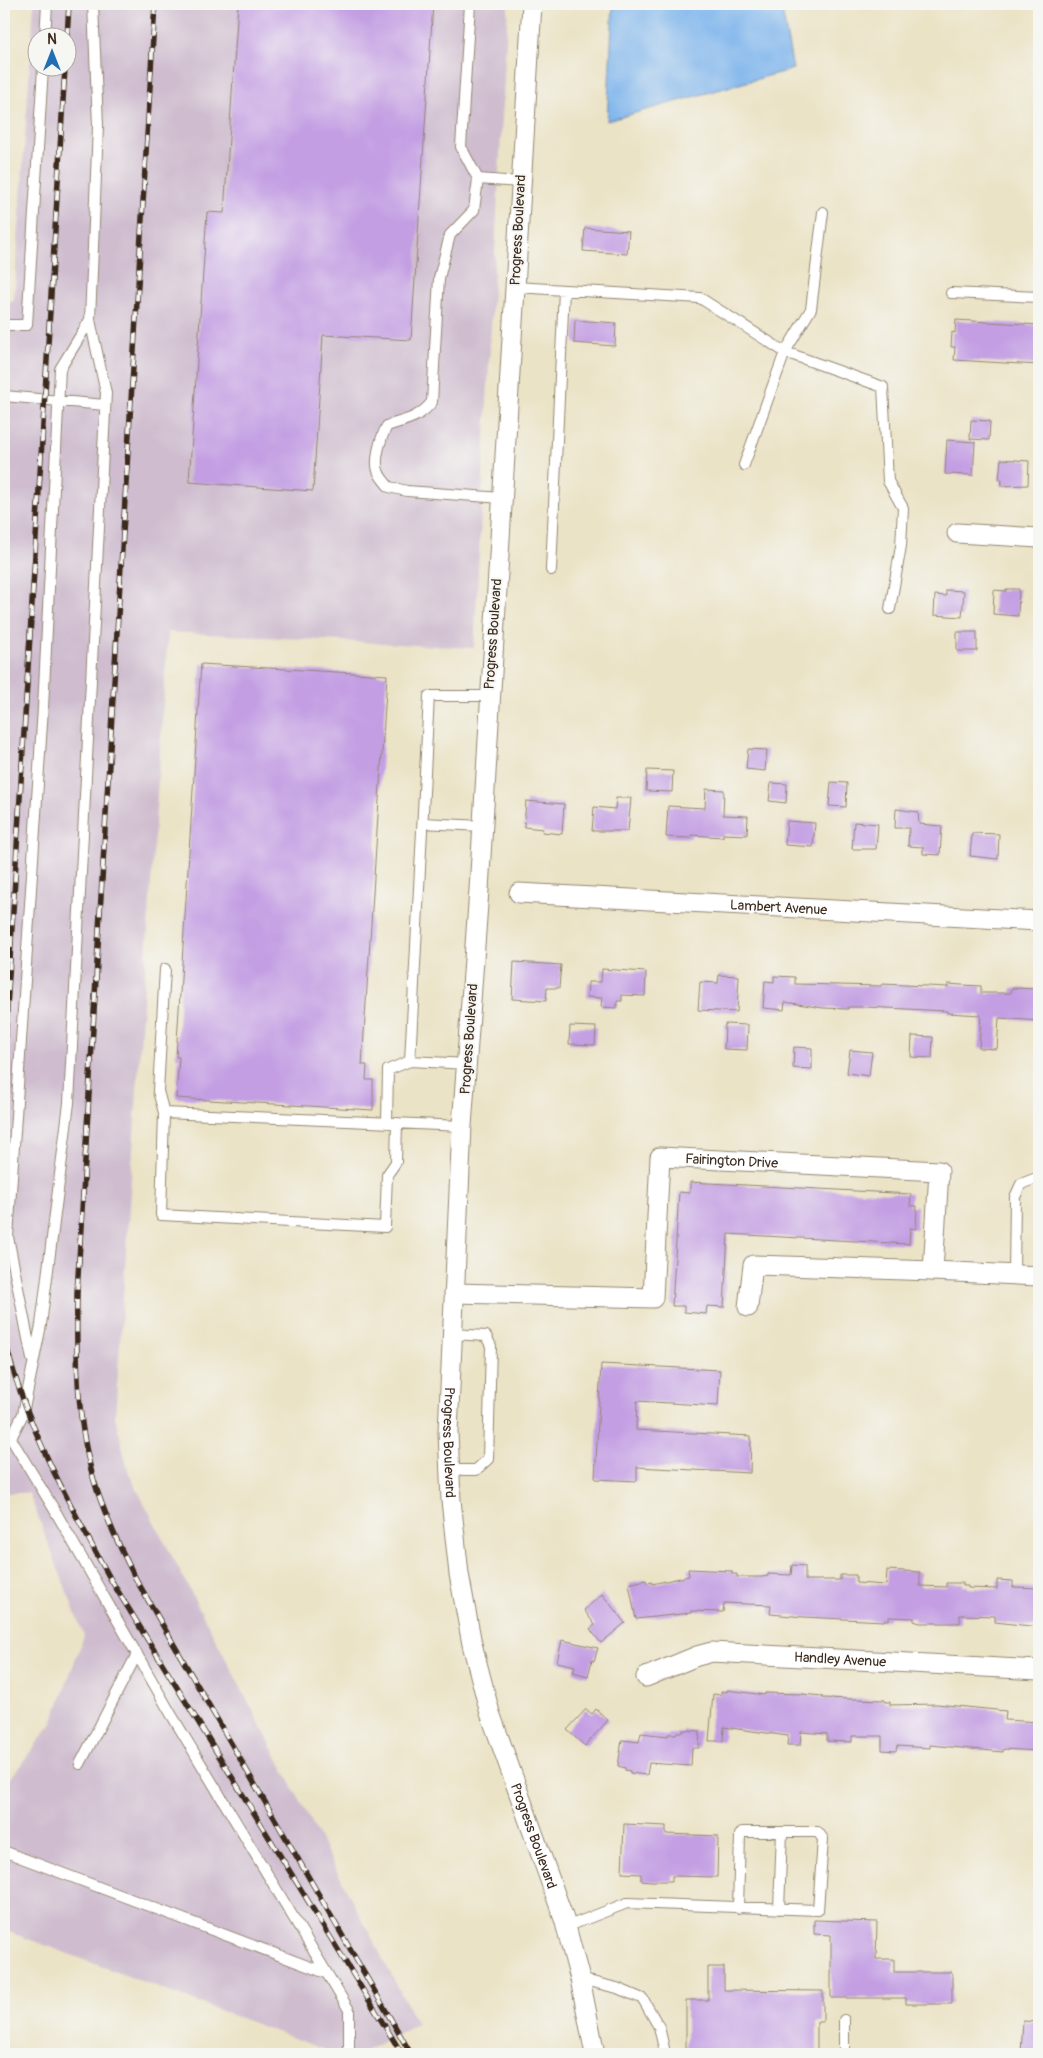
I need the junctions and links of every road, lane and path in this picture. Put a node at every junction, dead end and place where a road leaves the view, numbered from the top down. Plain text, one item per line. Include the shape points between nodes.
1 (47, 4) edge
2 (93, 4) edge
3 (470, 4) edge
4 (532, 4) edge
5 (46, 28) edge
6 (42, 78) edge
7 (478, 180) junction
8 (521, 182) junction
9 (823, 212) dead end
10 (515, 287) junction
11 (564, 290) junction
12 (951, 293) dead end
13 (1039, 297) edge
14 (90, 320) junction
15 (4, 325) edge
16 (785, 352) junction
17 (4, 396) edge
18 (58, 401) junction
19 (105, 405) junction
20 (744, 466) dead end
21 (502, 498) junction
22 (957, 533) dead end
23 (1039, 538) edge
24 (551, 570) dead end
25 (890, 609) dead end
26 (489, 696) junction
27 (423, 823) junction
28 (482, 826) junction
29 (519, 893) dead end
30 (1039, 922) edge
31 (166, 969) dead end
32 (410, 1061) junction
33 (468, 1064) junction
34 (164, 1113) junction
35 (392, 1123) junction
36 (462, 1126) junction
37 (1039, 1177) edge
38 (933, 1270) junction
39 (1014, 1275) junction
40 (1039, 1276) edge
41 (454, 1293) junction
42 (748, 1307) dead end
43 (452, 1334) junction
44 (33, 1365) junction
45 (4, 1427) edge
46 (11, 1438) junction
47 (450, 1470) junction
48 (137, 1654) junction
49 (1039, 1670) edge
50 (646, 1677) dead end
51 (80, 1764) dead end
52 (782, 1832) junction
53 (6, 1852) dead end
54 (738, 1908) junction
55 (779, 1909) junction
56 (566, 1927) junction
57 (326, 1973) junction
58 (580, 1979) junction
59 (844, 2020) dead end
60 (349, 2054) edge
61 (595, 2054) edge
62 (663, 2054) edge
63 (844, 2054) edge

1 - 5 lane
2 - 14 lane via 98,126
3 - 7 lane via 461,147
4 - 8 street, Progress Boulevard
6 - 15 lane via 27,325
7 - 8 lane
7 - 21 lane via 474,210 450,235 439,278 432,402 413,419 387,426 381,437 378,472 388,487 407,491
8 - 10 street, Progress Boulevard
9 - 16 lane via 811,309
10 - 11 lane
10 - 21 street, Progress Boulevard
11 - 16 lane via 700,298
11 - 24 lane
12 - 13 lane
14 - 18 lane via 60,369
14 - 19 lane via 106,393
16 - 20 lane
16 - 25 lane via 883,387 888,481 903,508 901,546
17 - 18 lane
18 - 19 lane
18 - 44 lane via 43,708 8,1237
19 - 44 lane via 69,1103
21 - 26 street, Progress Boulevard
22 - 23 street
26 - 27 lane via 429,696
26 - 28 street, Progress Boulevard
27 - 28 lane
27 - 32 lane
28 - 33 street, Progress Boulevard
29 - 30 street, Lambert Avenue
31 - 34 lane via 158,1092
32 - 33 lane
32 - 35 lane via 388,1070
33 - 36 street, Progress Boulevard
34 - 35 lane
34 - 35 lane via 161,1215 385,1227 386,1174 396,1162
35 - 36 lane
36 - 41 street, Progress Boulevard
37 - 39 lane via 1021,1184 1015,1197
38 - 39 street
38 - 41 street, Fairington Drive via 939,1171 660,1156 653,1298
38 - 42 street via 753,1265
39 - 40 street
41 - 43 street, Progress Boulevard
43 - 47 street, Progress Boulevard via 448,1432
43 - 47 lane via 486,1336 491,1346 488,1459 476,1470
44 - 46 lane via 23,1414
45 - 46 lane
46 - 48 lane
47 - 56 street, Progress Boulevard via 450,1500 459,1574 472,1644 490,1713
48 - 51 lane
48 - 57 lane
49 - 50 street, Handley Avenue via 712,1652
52 - 54 lane via 742,1832
52 - 55 lane
52 - 55 lane via 818,1832 823,1839 818,1910
53 - 57 lane
54 - 55 lane
54 - 56 lane via 626,1903
56 - 58 street, Progress Boulevard
57 - 60 lane via 348,2010
58 - 61 street, Progress Boulevard
58 - 62 lane via 617,1988 643,1999 659,2027
59 - 63 lane

